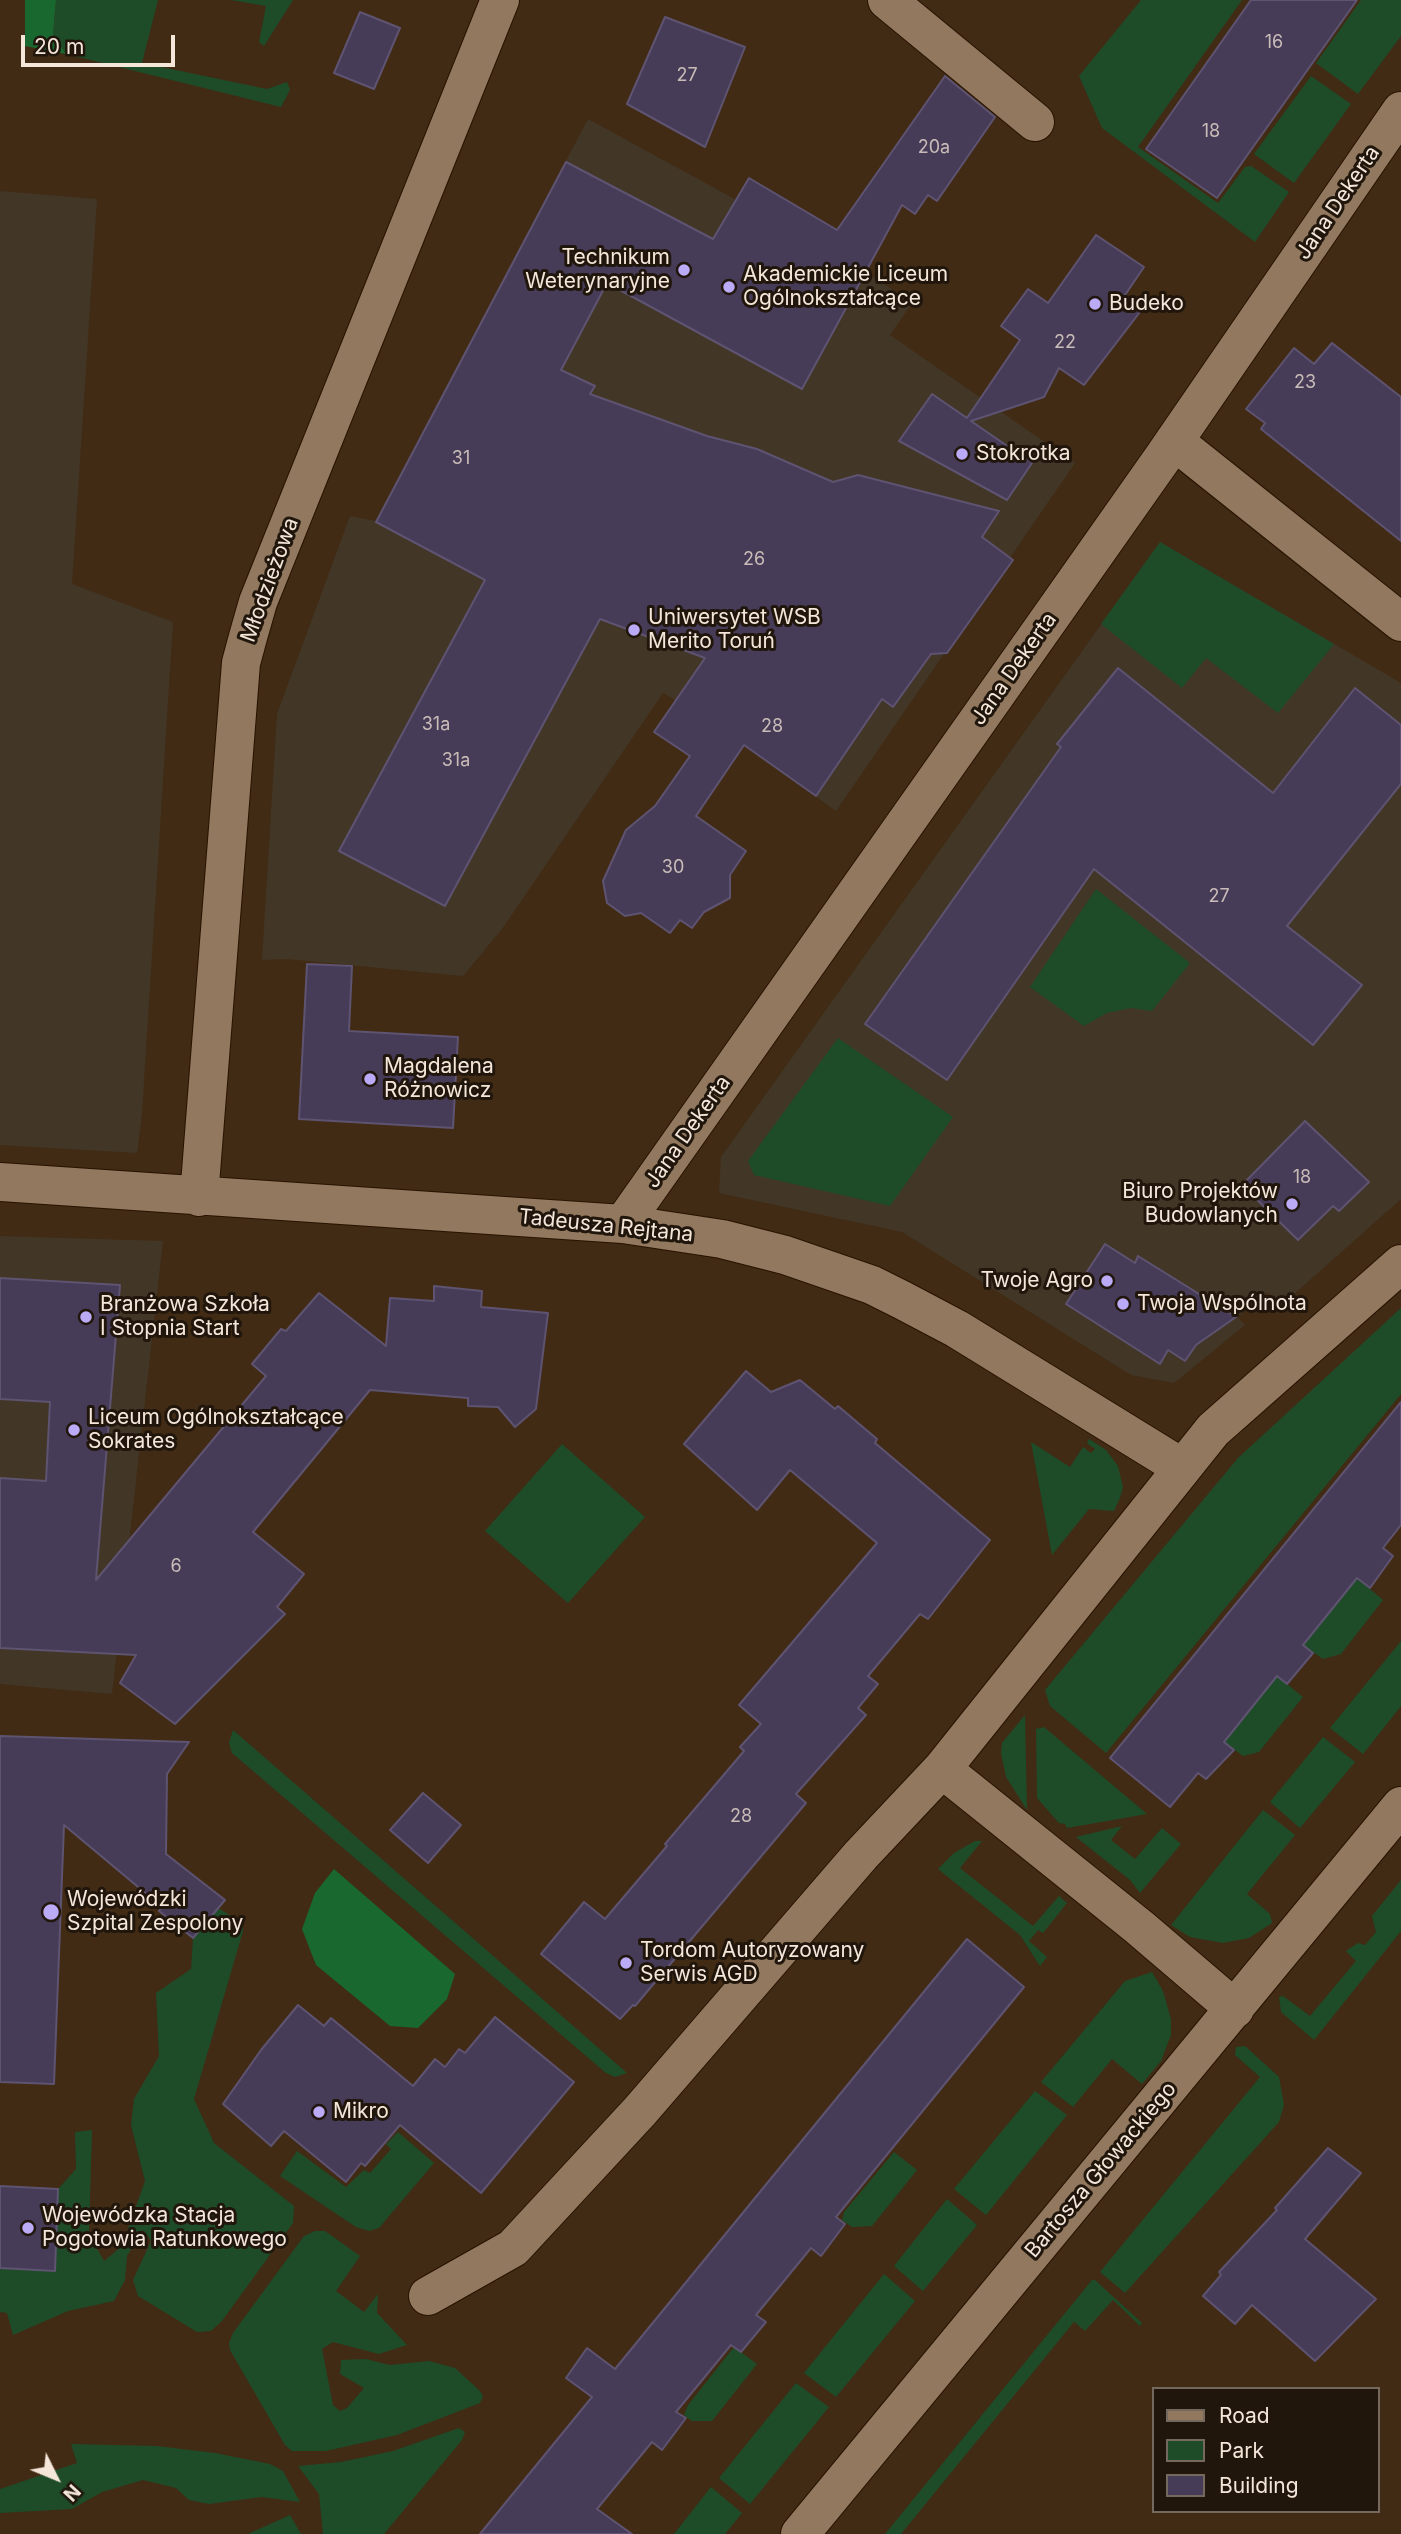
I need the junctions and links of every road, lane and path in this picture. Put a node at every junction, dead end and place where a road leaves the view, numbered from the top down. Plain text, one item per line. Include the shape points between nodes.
1 (500, 0) edge
2 (887, 0) edge
3 (1401, 111) edge
4 (1035, 122) dead end
5 (1174, 441) junction
6 (1401, 622) edge
7 (0, 1182) edge
8 (199, 1197) junction
9 (623, 1224) junction
10 (1401, 1264) edge
11 (1171, 1460) junction
12 (942, 1769) junction
13 (1401, 1806) edge
14 (1235, 2009) junction
15 (428, 2296) dead end
16 (800, 2534) edge

1 - 8 street, Młodzieżowa via 248,637 242,663
2 - 4 street
3 - 5 street, Jana Dekerta
5 - 6 street
5 - 9 street, Jana Dekerta
7 - 8 street, Tadeusza Rejtana
8 - 9 street, Tadeusza Rejtana
9 - 11 street, Tadeusza Rejtana via 722,1239 872,1285 957,1329
10 - 11 street
11 - 12 street via 1008,1689
12 - 14 street
12 - 15 street via 861,1854 640,2111 513,2248
13 - 14 street, Bartosza Głowackiego
14 - 16 street, Bartosza Głowackiego

